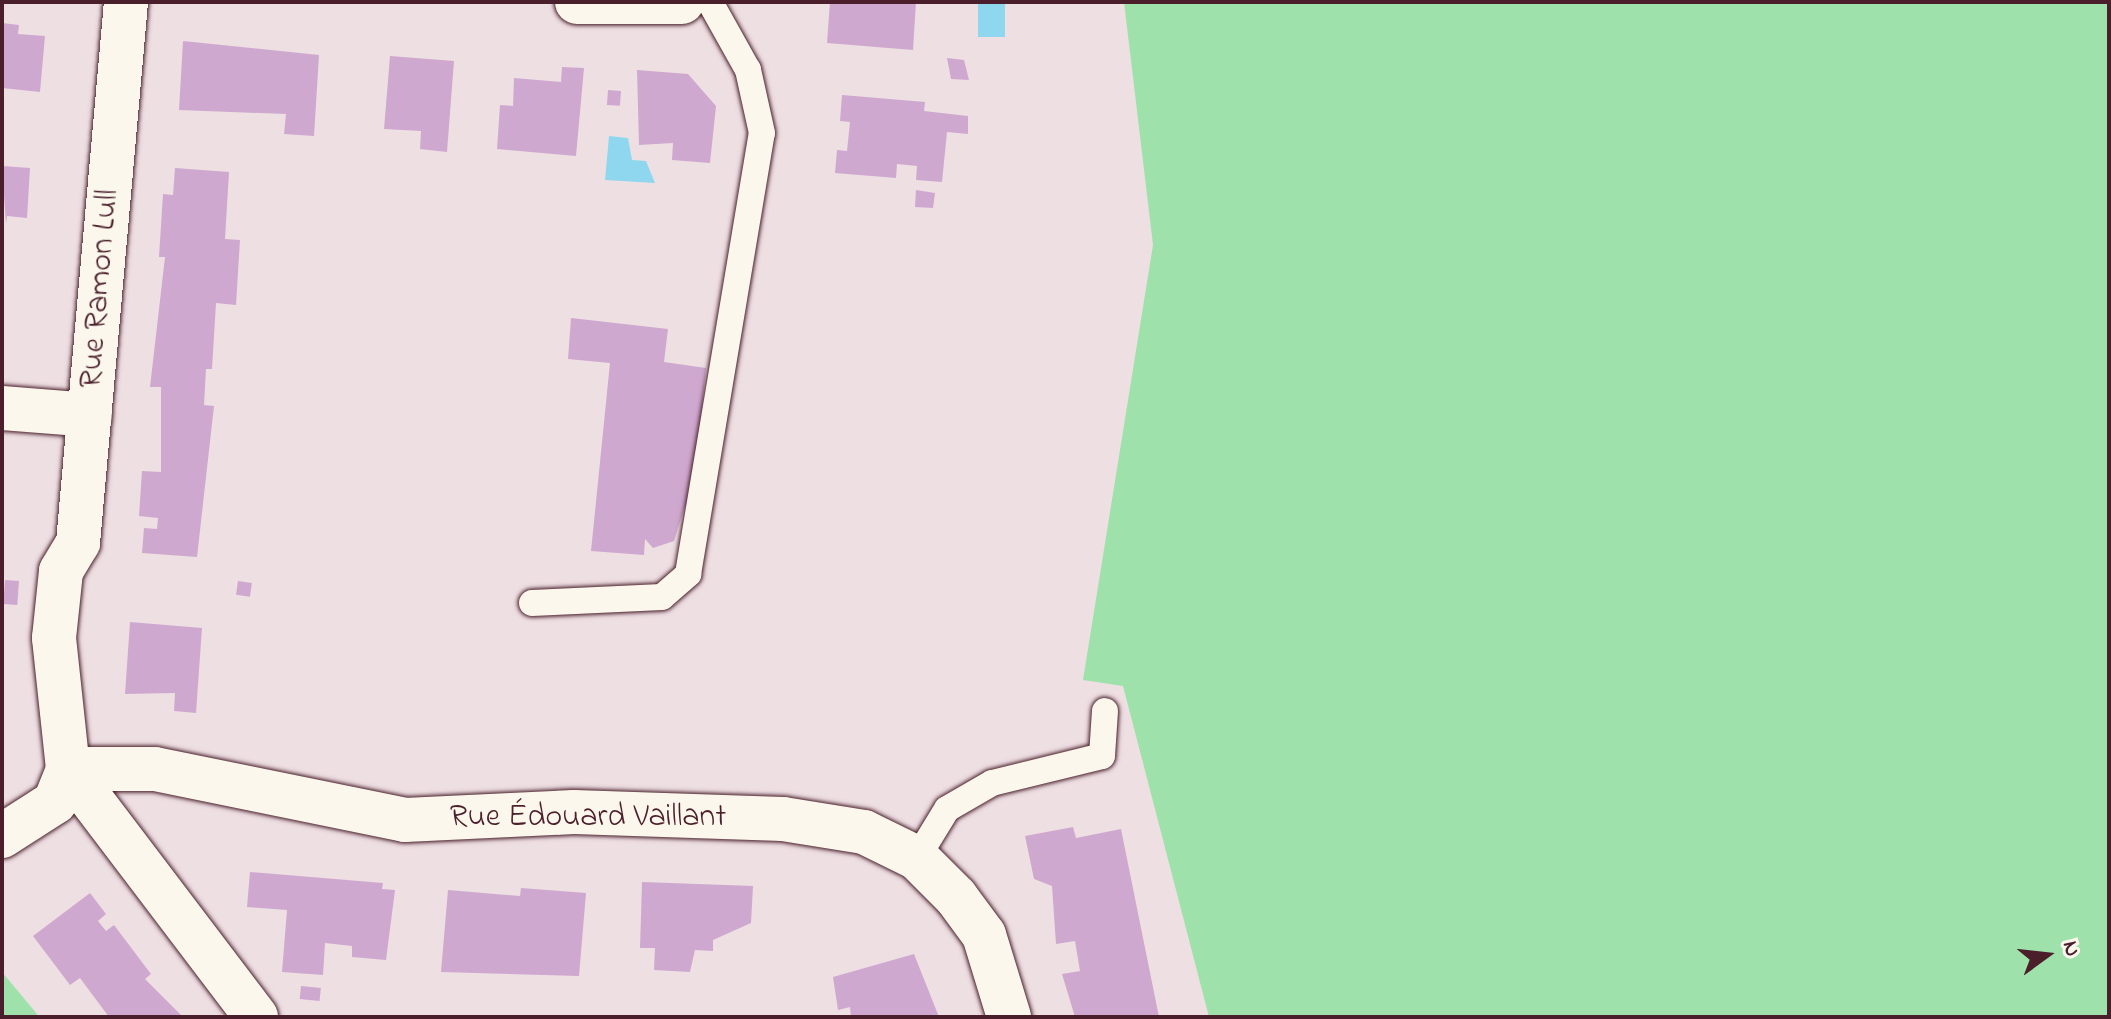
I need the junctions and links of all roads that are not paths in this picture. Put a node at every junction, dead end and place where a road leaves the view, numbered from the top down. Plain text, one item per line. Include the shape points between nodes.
1 (126, 2) edge
2 (577, 2) edge
3 (587, 2) edge
4 (682, 2) edge
5 (710, 2) edge
6 (2, 408) edge
7 (90, 415) junction
8 (532, 603) dead end
9 (1105, 711) dead end
10 (68, 769) junction
11 (2, 836) edge
12 (917, 858) junction
13 (256, 1017) edge
14 (1009, 1017) edge

1 - 7 street, Rue Ramon Lull
2 - 3 street
3 - 4 street
5 - 8 lane via 748,70 762,133 688,574 662,597
6 - 7 street
7 - 10 street, Rue Ramon Lull via 78,543 61,571 54,638
9 - 12 lane via 1102,756 992,783 947,809
10 - 11 street via 55,802
10 - 12 street, Rue Édouard Vaillant via 155,769 405,820 574,812 827,823 864,832
10 - 13 street
12 - 14 street, Rue Édouard Vaillant via 984,935

